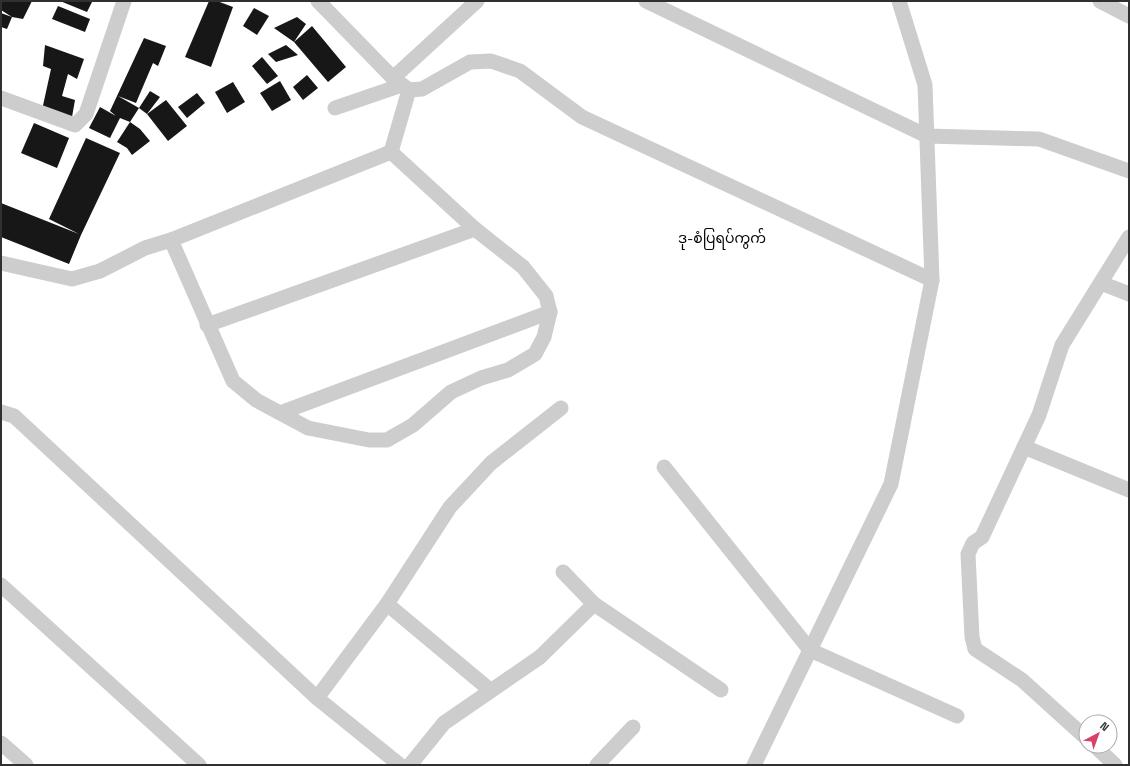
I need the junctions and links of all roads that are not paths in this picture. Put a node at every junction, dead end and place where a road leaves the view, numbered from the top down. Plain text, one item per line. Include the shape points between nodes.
1 (124, 1) edge
2 (318, 1) edge
3 (477, 1) edge
4 (646, 1) edge
5 (899, 1) edge
6 (1100, 1) edge
7 (1129, 16) edge
8 (401, 84) junction
9 (1, 98) edge
10 (335, 108) dead end
11 (927, 136) junction
12 (391, 152) junction
13 (1129, 171) edge
14 (475, 229) junction
15 (1129, 237) edge
16 (171, 240) junction
17 (1, 263) edge
18 (932, 280) junction
19 (1101, 283) junction
20 (1129, 294) edge
21 (550, 312) junction
22 (207, 325) junction
23 (561, 408) dead end
24 (1, 412) edge
25 (280, 413) junction
26 (1024, 447) junction
27 (664, 467) dead end
28 (1129, 490) edge
29 (564, 572) dead end
30 (1, 585) edge
31 (387, 604) junction
32 (594, 604) junction
33 (810, 650) junction
34 (490, 690) junction
35 (721, 690) dead end
36 (317, 698) junction
37 (956, 716) dead end
38 (633, 727) dead end
39 (1078, 731) edge
40 (1, 742) edge
41 (1103, 754) edge
42 (195, 764) edge
43 (26, 765) edge
44 (400, 765) edge
45 (410, 765) edge
46 (597, 765) edge
47 (754, 765) edge
48 (1115, 765) edge

1 - 9 street via 86,114 81,121 75,125
2 - 8 street
3 - 8 street
4 - 11 street
5 - 11 street via 925,85
6 - 7 street
8 - 10 street
8 - 12 street
8 - 18 street via 422,89 470,62 491,61 520,71 582,118
11 - 13 street via 1038,139
11 - 18 street
12 - 14 street
12 - 16 street
14 - 21 street via 523,267 546,296
14 - 22 street
15 - 19 street
16 - 17 street via 145,248 100,271 72,279
16 - 22 street
18 - 33 street via 891,484
19 - 20 street
19 - 26 street via 1062,345 1039,415
21 - 25 street
21 - 25 street via 544,337 535,354 508,370 480,378 451,392 413,425 387,440 369,440 308,428
22 - 25 street via 232,381 256,400
23 - 31 street via 491,463 450,507
24 - 36 street via 14,416
26 - 28 street
26 - 39 street via 982,537 973,543 968,554 972,637 975,649 1022,680
27 - 33 street
29 - 32 street
30 - 42 street
31 - 34 street
31 - 36 street
32 - 34 street via 540,657
32 - 35 street
33 - 37 street
33 - 47 street
34 - 45 street via 444,723
36 - 44 street
38 - 46 street
40 - 43 street
41 - 48 street

